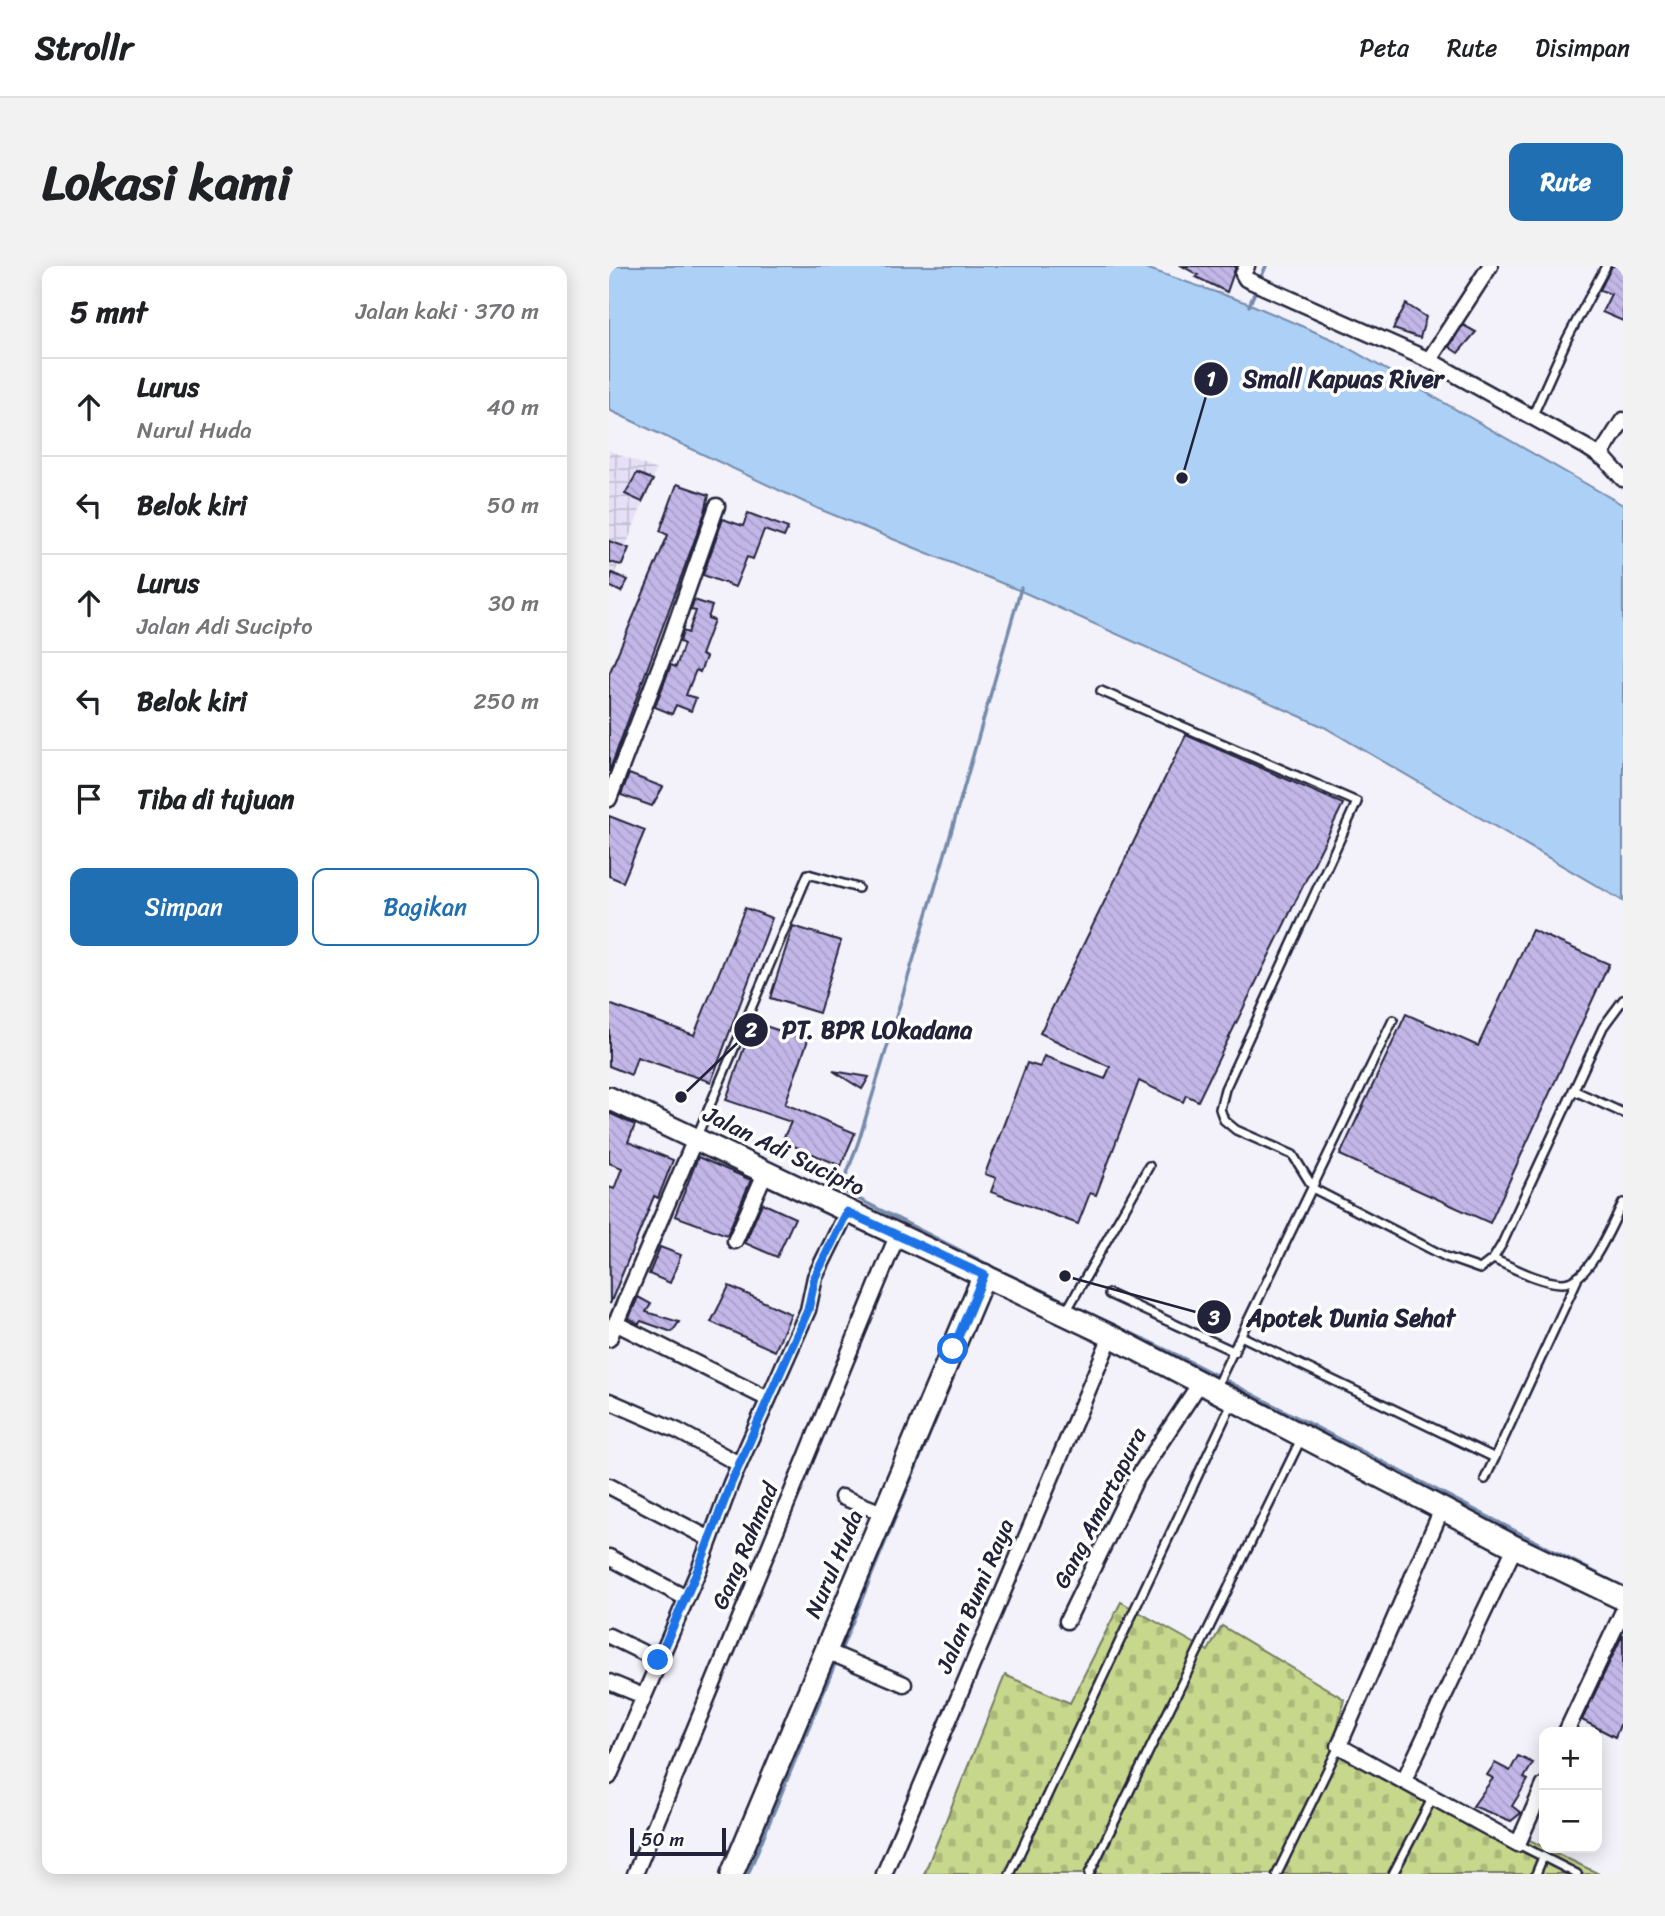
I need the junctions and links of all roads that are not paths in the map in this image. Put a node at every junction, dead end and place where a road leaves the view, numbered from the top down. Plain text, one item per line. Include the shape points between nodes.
1 (1490, 266) edge
2 (1606, 266) edge
3 (1246, 273) edge
4 (1429, 360) junction
5 (1532, 417) junction
6 (1623, 420) edge
7 (1600, 456) junction
8 (1623, 479) edge
9 (717, 506) dead end
10 (1101, 691) dead end
11 (609, 799) edge
12 (858, 888) dead end
13 (1623, 1000) edge
14 (1393, 1020) dead end
15 (1573, 1090) junction
16 (609, 1098) edge
17 (1623, 1113) edge
18 (697, 1137) junction
19 (1149, 1166) dead end
20 (766, 1171) junction
21 (1314, 1189) junction
22 (1623, 1203) edge
23 (847, 1212) junction
24 (897, 1236) junction
25 (735, 1241) dead end
26 (1493, 1259) junction
27 (984, 1275) junction
28 (1577, 1280) junction
29 (1109, 1294) dead end
30 (1067, 1310) dead end
31 (615, 1323) junction
32 (1111, 1335) junction
33 (1243, 1337) junction
34 (609, 1339) edge
35 (1235, 1352) junction
36 (1218, 1385) junction
37 (768, 1399) junction
38 (609, 1401) edge
39 (1303, 1435) junction
40 (1495, 1458) junction
41 (739, 1464) junction
42 (1485, 1479) dead end
43 (609, 1486) edge
44 (842, 1497) dead end
45 (1442, 1509) junction
46 (885, 1514) junction
47 (710, 1539) junction
48 (1515, 1547) junction
49 (609, 1557) edge
50 (685, 1598) junction
51 (1623, 1599) edge
52 (1623, 1611) edge
53 (1067, 1621) dead end
54 (609, 1636) edge
55 (834, 1654) junction
56 (658, 1660) junction
57 (609, 1682) edge
58 (905, 1684) dead end
59 (643, 1696) junction
60 (1568, 1727) edge
61 (1339, 1746) junction
62 (609, 1777) edge
63 (1403, 1780) junction
64 (1542, 1790) edge
65 (1433, 1797) junction
66 (1518, 1844) junction
67 (1543, 1857) junction
68 (635, 1874) edge
69 (732, 1874) edge
70 (884, 1874) edge
71 (1010, 1874) edge
72 (1089, 1874) edge
73 (1277, 1874) edge
74 (1393, 1874) edge
75 (1536, 1874) edge
76 (1577, 1874) edge

1 - 4 street
2 - 5 lane
3 - 4 street via 1274,291
4 - 5 street
5 - 7 street
6 - 7 street
7 - 8 street
9 - 11 street
10 - 21 lane via 1357,802 1225,1089 1220,1110 1236,1130 1293,1155
12 - 18 lane via 808,874
13 - 15 lane via 1603,1027
14 - 21 lane
15 - 17 lane
15 - 26 lane
16 - 18 main road, Jalan Adi Sucipto
18 - 20 main road, Jalan Adi Sucipto
18 - 31 street
19 - 30 lane
20 - 23 main road, Jalan Adi Sucipto
20 - 25 street
21 - 26 lane via 1465,1266 1480,1269
21 - 33 lane
22 - 28 lane
23 - 24 main road, Jalan Adi Sucipto
23 - 37 street via 815,1277 808,1310
24 - 27 main road, Jalan Adi Sucipto
24 - 68 street, Gang Rahmad
26 - 28 lane via 1541,1279 1563,1284
27 - 32 main road, Jalan Adi Sucipto
27 - 46 main road, Nurul Huda
28 - 40 lane
29 - 35 lane
31 - 34 street
31 - 37 street
32 - 36 main road, Jalan Adi Sucipto
32 - 70 street, Jalan Bumi Raya
33 - 35 lane
33 - 40 lane
35 - 36 lane
36 - 39 main road, Jalan Adi Sucipto
36 - 53 street, Gang Amartapura via 1141,1470
36 - 71 lane
37 - 41 street
38 - 41 street
39 - 45 main road, Jalan Adi Sucipto
39 - 72 lane
40 - 42 lane
41 - 47 street
43 - 47 street
44 - 46 street
45 - 48 main road, Jalan Adi Sucipto
45 - 61 street
46 - 55 main road, Nurul Huda
47 - 50 street
48 - 51 main road, Jalan Adi Sucipto
48 - 63 street
49 - 50 street
50 - 56 street
52 - 60 street
54 - 56 street
55 - 58 street
55 - 69 main road, Nurul Huda
56 - 59 street
57 - 59 street
59 - 62 street
61 - 63 street
61 - 73 lane
63 - 65 street
64 - 66 street
65 - 66 street
65 - 74 lane
66 - 67 lane
67 - 75 lane
67 - 76 lane

